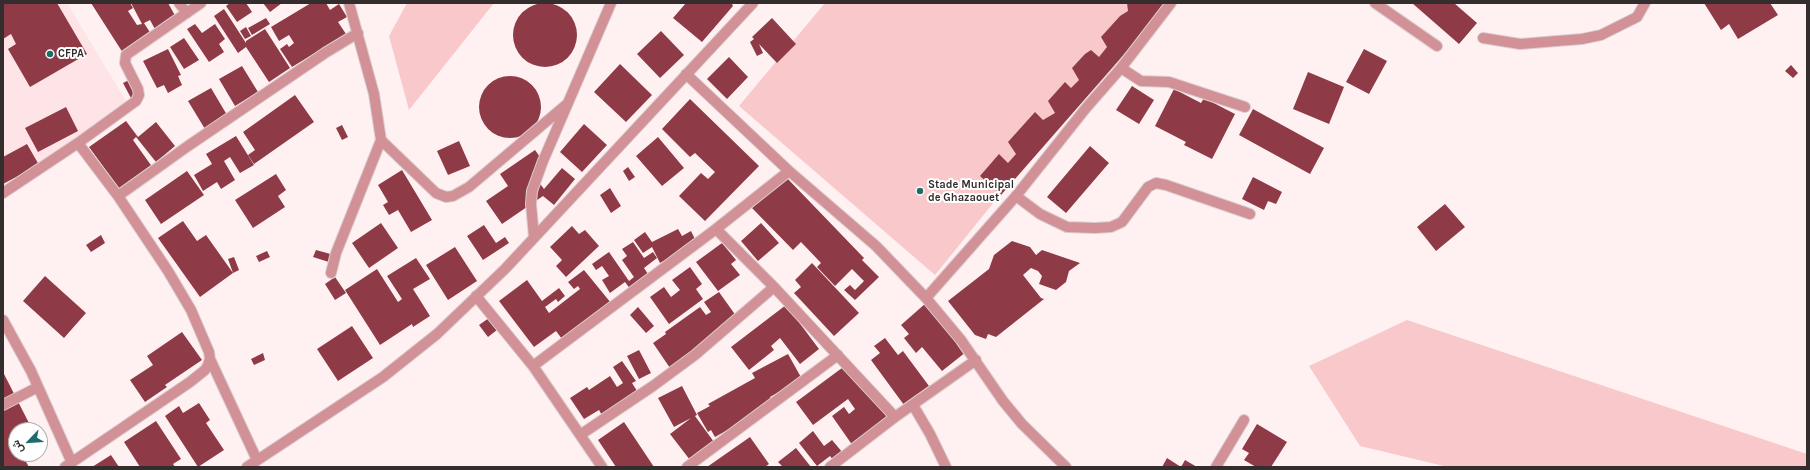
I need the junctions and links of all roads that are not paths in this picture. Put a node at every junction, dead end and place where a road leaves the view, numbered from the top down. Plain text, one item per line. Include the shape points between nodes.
1 (179, 3) edge
2 (201, 3) edge
3 (349, 3) edge
4 (611, 3) edge
5 (753, 3) edge
6 (1171, 3) edge
7 (1375, 3) edge
8 (1645, 3) edge
9 (187, 13) junction
10 (358, 33) junction
11 (1483, 38) dead end
12 (1437, 46) dead end
13 (1121, 68) junction
14 (686, 74) junction
15 (569, 102) junction
16 (1246, 107) dead end
17 (381, 140) junction
18 (78, 143) junction
19 (789, 171) junction
20 (3, 193) edge
21 (118, 196) junction
22 (1016, 196) junction
23 (1250, 214) dead end
24 (716, 229) junction
25 (534, 237) junction
26 (331, 273) dead end
27 (774, 287) junction
28 (476, 296) junction
29 (926, 298) junction
30 (3, 320) edge
31 (838, 355) junction
32 (210, 359) junction
33 (976, 360) junction
34 (533, 366) junction
35 (38, 387) junction
36 (3, 405) edge
37 (913, 405) junction
38 (895, 417) junction
39 (1244, 420) dead end
40 (580, 435) junction
41 (257, 460) junction
42 (69, 465) edge
43 (247, 467) edge
44 (602, 467) edge
45 (687, 467) edge
46 (830, 467) edge
47 (946, 467) edge
48 (1066, 467) edge
49 (1216, 467) edge

1 - 9 street
2 - 9 street
3 - 10 street
4 - 15 street
5 - 14 street
6 - 13 street
7 - 12 street
8 - 11 street via 1637,17 1601,35 1582,40 1520,44
9 - 18 street via 126,55 126,63 138,89 136,101
10 - 17 street via 374,94
10 - 21 street via 218,125
13 - 16 street via 1141,81 1169,82
13 - 22 street
14 - 19 street
14 - 25 street
15 - 17 street via 469,187 453,196 436,194
15 - 25 street via 532,191
17 - 26 street via 336,253
18 - 20 street
18 - 21 street
19 - 24 street
19 - 29 street via 876,246
21 - 32 street via 191,310
22 - 23 street via 1040,214 1067,227 1111,227 1122,222 1148,187 1156,183 1166,184
22 - 29 street
24 - 27 street
24 - 34 street
25 - 28 street
27 - 31 street
27 - 40 street via 695,355
28 - 34 street
28 - 41 street via 437,334 383,377
29 - 33 street
30 - 35 street
31 - 38 street
31 - 45 street
32 - 41 street
32 - 42 street via 205,370 190,382
33 - 37 street
33 - 48 street via 1003,401 1022,424
34 - 40 street
35 - 36 street
35 - 42 street
37 - 38 street
37 - 47 street
38 - 46 street
39 - 49 street
40 - 44 street
41 - 43 street

